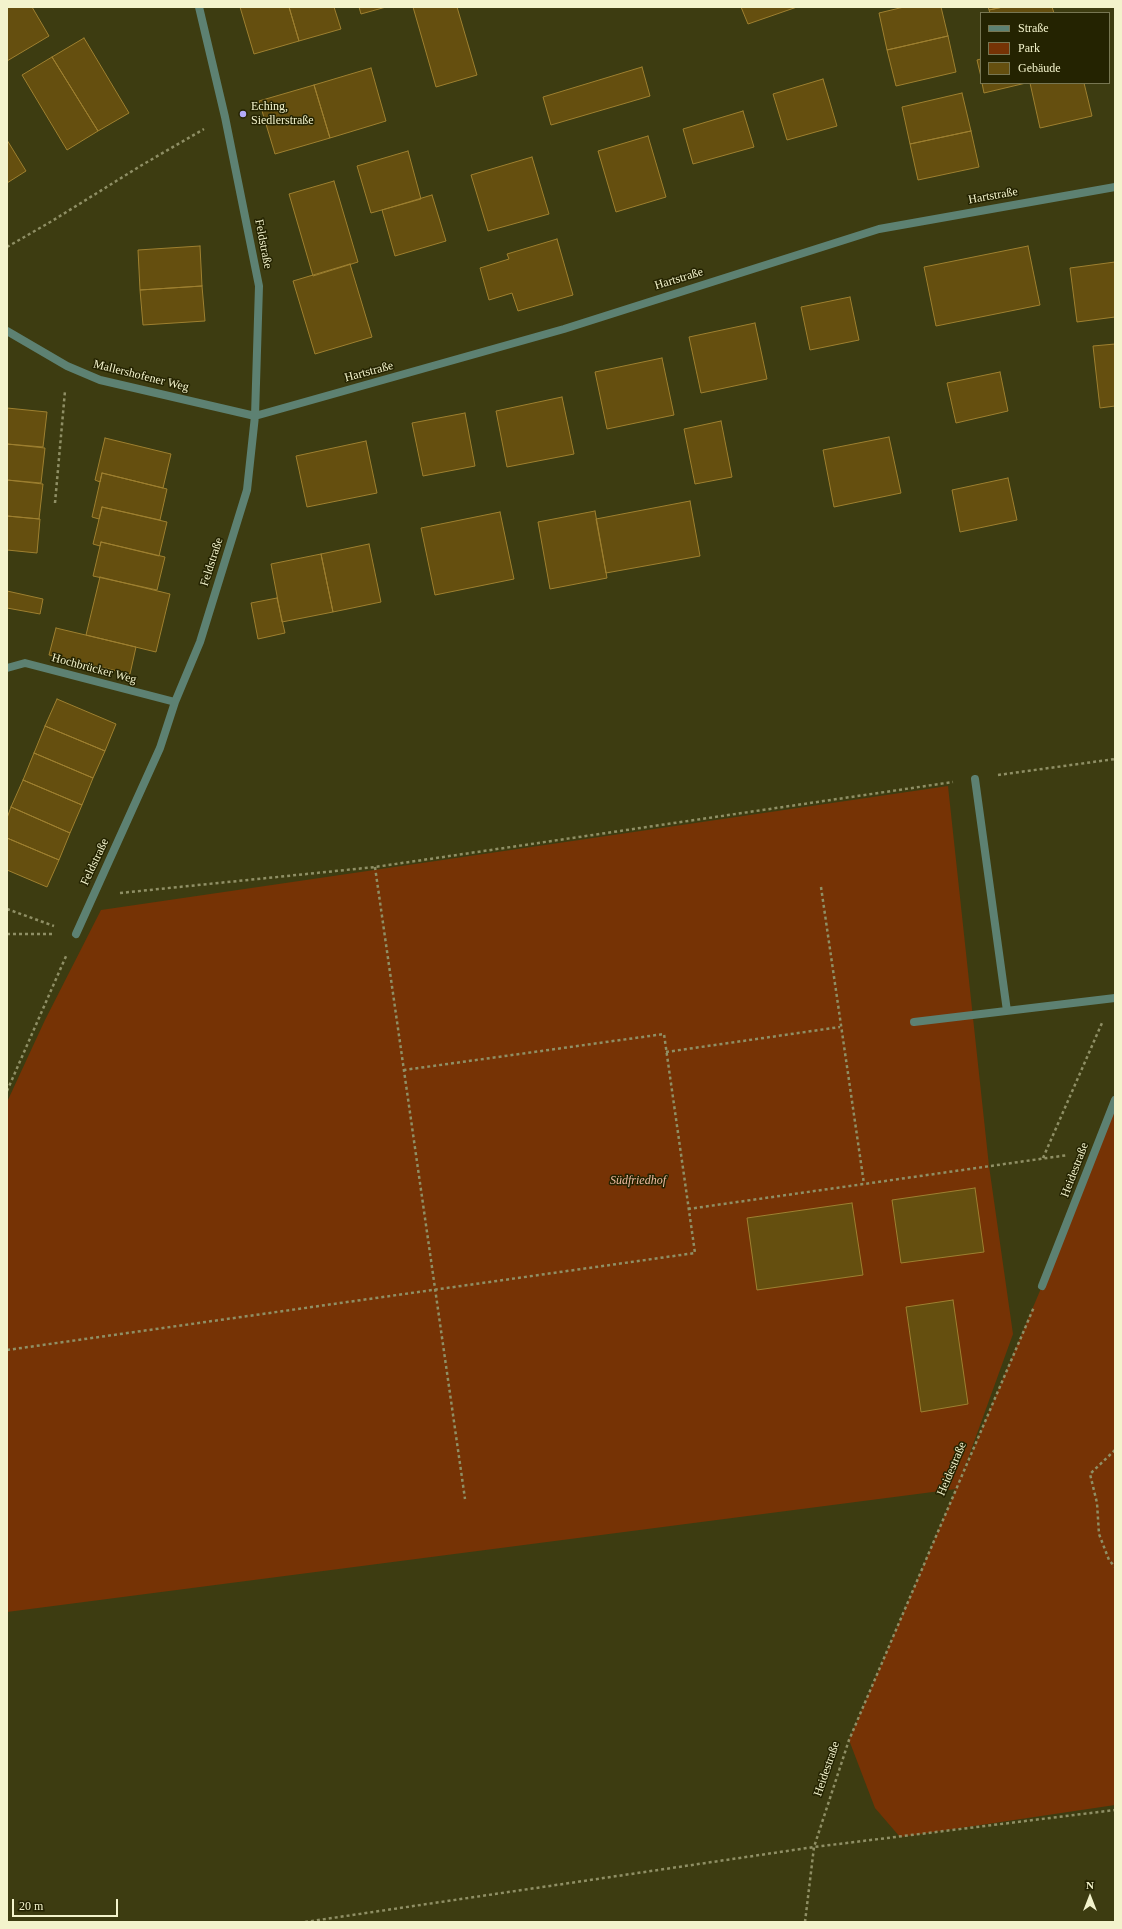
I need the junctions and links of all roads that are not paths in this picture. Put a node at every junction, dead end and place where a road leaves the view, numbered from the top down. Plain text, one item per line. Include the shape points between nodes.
1 (199, 7) edge
2 (1115, 187) edge
3 (7, 330) edge
4 (255, 416) junction
5 (7, 668) edge
6 (175, 702) junction
7 (974, 779) road end
8 (76, 934) road end
9 (1114, 998) edge
10 (1007, 1011) junction
11 (914, 1022) dead end
12 (1115, 1100) edge
13 (1042, 1286) road end

1 - 4 street, Feldstraße via 225,117 259,286
2 - 4 street, Hartstraße via 879,229 556,331
3 - 4 street, Mallershofener Weg via 67,366 100,380
4 - 6 street, Feldstraße via 248,490 200,642
5 - 6 street, Hochbrücker Weg via 24,663
6 - 8 street, Feldstraße via 160,748
7 - 10 street
9 - 10 street
10 - 11 street
12 - 13 street, Heidestraße

